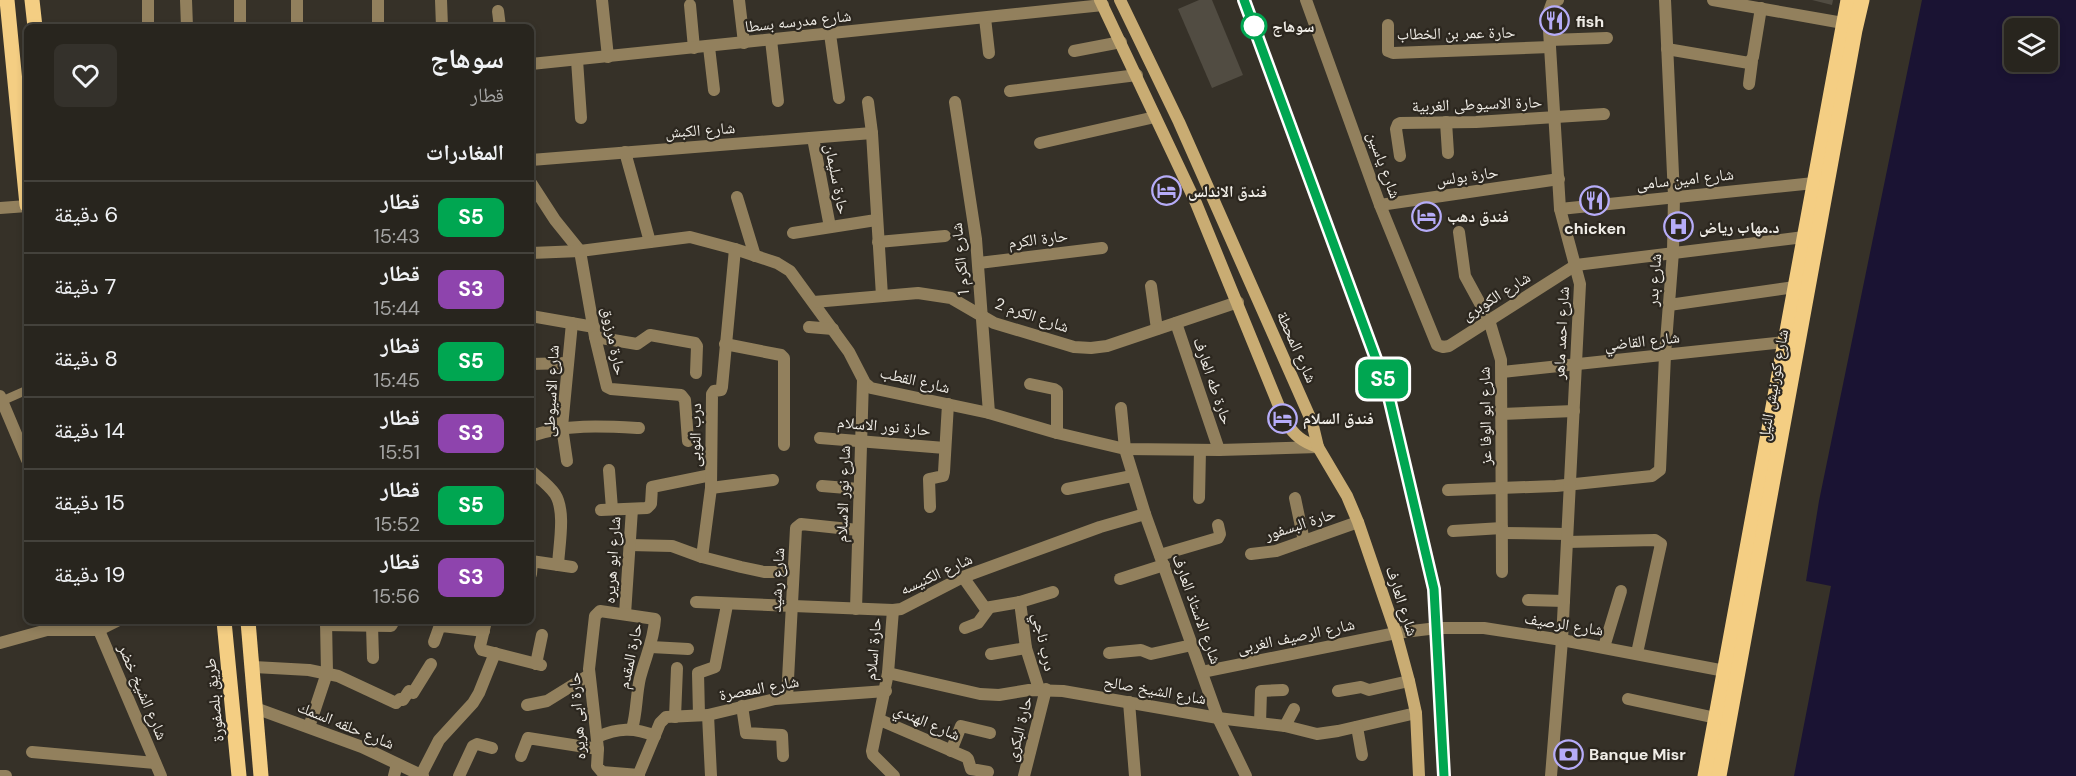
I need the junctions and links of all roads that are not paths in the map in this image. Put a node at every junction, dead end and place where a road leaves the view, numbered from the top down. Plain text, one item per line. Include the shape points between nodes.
1 (8, 0) edge
2 (32, 0) edge
3 (148, 0) edge
4 (186, 0) edge
5 (240, 0) edge
6 (297, 0) edge
7 (378, 0) edge
8 (441, 0) edge
9 (602, 0) edge
10 (739, 0) edge
11 (1119, 0) edge
12 (1306, 0) edge
13 (1558, 0) edge
14 (1665, 0) edge
15 (1713, 0) edge
16 (1848, 0) edge
17 (1863, 0) edge
18 (1102, 3) edge
19 (690, 5) dead end
20 (1761, 8) junction
21 (498, 11) dead end
22 (985, 18) junction
23 (1843, 23) junction
24 (34, 24) edge
25 (148, 24) edge
26 (186, 24) edge
27 (240, 24) edge
28 (297, 24) edge
29 (378, 24) edge
30 (442, 24) edge
31 (500, 24) edge
32 (1388, 25) dead end
33 (830, 34) junction
34 (1607, 38) dead end
35 (771, 40) junction
36 (1121, 42) junction
37 (744, 43) junction
38 (1550, 44) junction
39 (709, 46) junction
40 (694, 48) junction
41 (1667, 49) junction
42 (1074, 51) dead end
43 (989, 53) dead end
44 (608, 57) junction
45 (577, 60) junction
46 (1752, 61) junction
47 (534, 64) edge
48 (1137, 75) junction
49 (1749, 84) dead end
50 (714, 90) dead end
51 (1010, 91) dead end
52 (839, 98) dead end
53 (778, 101) dead end
54 (868, 102) dead end
55 (955, 102) dead end
56 (1604, 114) dead end
57 (1155, 117) junction
58 (581, 118) dead end
59 (1554, 118) junction
60 (1446, 122) junction
61 (872, 133) junction
62 (813, 138) junction
63 (1040, 143) dead end
64 (626, 152) junction
65 (1448, 153) dead end
66 (1400, 156) dead end
67 (534, 160) edge
68 (24, 173) edge
69 (1558, 180) junction
70 (1814, 183) junction
71 (534, 188) edge
72 (1674, 196) junction
73 (737, 197) dead end
74 (1380, 205) junction
75 (24, 206) edge
76 (0, 208) edge
77 (1560, 209) junction
78 (876, 220) junction
79 (830, 227) junction
80 (1459, 232) dead end
81 (793, 233) dead end
82 (945, 236) dead end
83 (1804, 237) junction
84 (650, 242) junction
85 (878, 242) junction
86 (1102, 248) dead end
87 (735, 249) junction
88 (580, 251) junction
89 (1673, 252) junction
90 (534, 254) edge
91 (756, 256) junction
92 (979, 263) junction
93 (1576, 265) junction
94 (1151, 286) dead end
95 (1795, 286) junction
96 (882, 296) junction
97 (813, 302) junction
98 (1238, 302) junction
99 (1669, 305) junction
100 (982, 316) junction
101 (534, 317) edge
102 (1489, 320) junction
103 (572, 323) junction
104 (1176, 323) junction
105 (809, 327) dead end
106 (833, 329) junction
107 (1157, 330) junction
108 (595, 332) junction
109 (1433, 340) joint
110 (1785, 342) junction
111 (725, 344) junction
112 (1665, 355) junction
113 (568, 363) junction
114 (534, 364) edge
115 (1576, 364) junction
116 (1502, 372) junction
117 (696, 373) dead end
118 (862, 380) junction
119 (1030, 384) dead end
120 (24, 391) edge
121 (1, 398) edge
122 (948, 404) junction
123 (1121, 408) dead end
124 (1574, 411) junction
125 (989, 413) junction
126 (1502, 414) junction
127 (562, 427) junction
128 (639, 428) dead end
129 (1057, 433) junction
130 (534, 435) edge
131 (820, 438) dead end
132 (688, 441) dead end
133 (861, 441) junction
134 (784, 445) dead end
135 (1318, 447) junction
136 (945, 448) junction
137 (1125, 449) junction
138 (1200, 450) junction
139 (1219, 450) junction
140 (24, 453) edge
141 (567, 460) dead end
142 (609, 470) dead end
143 (534, 474) edge
144 (1132, 476) junction
145 (773, 480) dead end
146 (711, 482) junction
147 (1570, 484) junction
148 (822, 486) dead end
149 (1503, 488) junction
150 (859, 489) junction
151 (1067, 489) dead end
152 (1448, 490) dead end
153 (1199, 498) dead end
154 (1295, 498) dead end
155 (930, 507) dead end
156 (632, 509) junction
157 (1145, 514) junction
158 (1358, 522) junction
159 (1218, 525) dead end
160 (858, 530) junction
161 (1502, 530) junction
162 (1453, 531) dead end
163 (1567, 538) junction
164 (1304, 541) junction
165 (630, 545) junction
166 (1251, 554) dead end
167 (702, 557) junction
168 (1162, 560) junction
169 (558, 565) junction
170 (534, 566) edge
171 (572, 567) dead end
172 (793, 572) junction
173 (1502, 572) dead end
174 (963, 577) junction
175 (1120, 579) dead end
176 (1622, 591) dead end
177 (1053, 592) dead end
178 (1528, 600) dead end
179 (1564, 601) junction
180 (696, 602) dead end
181 (1020, 602) junction
182 (727, 604) junction
183 (792, 607) junction
184 (989, 608) junction
185 (856, 609) junction
186 (893, 610) junction
187 (625, 614) junction
188 (224, 624) edge
189 (248, 624) edge
190 (326, 624) edge
191 (341, 624) edge
192 (392, 624) edge
193 (97, 625) edge
194 (372, 626) junction
195 (485, 626) edge
196 (965, 628) dead end
197 (1396, 633) junction
198 (542, 635) dead end
199 (1562, 640) junction
200 (434, 642) dead end
201 (0, 643) edge
202 (1192, 645) junction
203 (651, 647) junction
204 (1604, 647) junction
205 (1026, 648) junction
206 (688, 649) dead end
207 (495, 653) junction
208 (1109, 653) dead end
209 (1637, 653) junction
210 (991, 654) dead end
211 (373, 658) dead end
212 (431, 664) dead end
213 (252, 667) junction
214 (677, 668) dead end
215 (1725, 671) junction
216 (1202, 672) junction
217 (327, 673) junction
218 (888, 673) junction
219 (589, 675) junction
220 (1409, 681) junction
221 (1042, 689) junction
222 (1283, 690) dead end
223 (886, 691) junction
224 (1338, 692) dead end
225 (787, 698) junction
226 (1628, 699) dead end
227 (1129, 702) junction
228 (527, 705) dead end
229 (742, 706) junction
230 (255, 708) junction
231 (1294, 709) dead end
232 (1416, 713) junction
233 (704, 715) junction
234 (675, 717) junction
235 (1218, 718) junction
236 (1716, 718) junction
237 (880, 720) junction
238 (1260, 723) junction
239 (1285, 726) junction
240 (309, 727) junction
241 (1357, 727) junction
242 (632, 729) junction
243 (990, 733) dead end
244 (655, 736) junction
245 (597, 743) junction
246 (492, 748) dead end
247 (951, 751) junction
248 (32, 752) dead end
249 (1362, 755) dead end
250 (520, 756) dead end
251 (783, 756) dead end
252 (155, 763) junction
253 (395, 770) edge
254 (988, 772) dead end
255 (0, 776) edge
256 (6, 776) edge
257 (161, 776) edge
258 (239, 776) edge
259 (261, 776) edge
260 (422, 776) edge
261 (459, 776) edge
262 (639, 776) edge
263 (711, 776) edge
264 (894, 776) edge
265 (1024, 776) edge
266 (1135, 776) edge
267 (1246, 776) edge
268 (1419, 776) edge
269 (1551, 776) edge
270 (1704, 776) edge
271 (1719, 776) edge

1 - 68 main road
2 - 24 main road
3 - 25 street
4 - 26 street
5 - 27 street
6 - 28 street
7 - 29 street
8 - 30 street
9 - 44 street
10 - 37 street
11 - 135 street, شارع المحطة via 1179,122 1312,422
12 - 74 street, شارع ياسين
13 - 38 street, شارع احمد ماهر via 1549,8
14 - 41 street, شارع بدر
15 - 20 street
16 - 23 main road, شارع كورنيش النيل
17 - 271 main road, شارع كورنيش النيل
18 - 22 street, شارع مدرسه بسطا
18 - 36 street
19 - 40 street
20 - 23 street
20 - 46 street
21 - 31 street
22 - 33 street, شارع مدرسه بسطا
22 - 43 street
23 - 70 main road, شارع كورنيش النيل
32 - 38 street, حارة عمر بن الخطاب via 1388,48 1392,53
33 - 35 street, شارع مدرسه بسطا
33 - 52 street
34 - 38 street
35 - 37 street, شارع مدرسه بسطا
35 - 53 street
36 - 42 street
36 - 48 street
37 - 39 street, شارع مدرسه بسطا
38 - 59 street, شارع احمد ماهر
39 - 40 street, شارع مدرسه بسطا
39 - 50 street
40 - 44 street, شارع مدرسه بسطا
41 - 46 street via 1744,63
41 - 72 street, شارع بدر
44 - 45 street, شارع مدرسه بسطا
45 - 47 street, شارع مدرسه بسطا
45 - 58 street
46 - 49 street
48 - 51 street
48 - 57 street
54 - 61 street
55 - 92 street, شارع الكرم 1
56 - 59 street, حارة الاسيوطى الغربية
57 - 63 street
57 - 98 street
59 - 60 street, حارة الاسيوطى الغربية
59 - 69 street, شارع احمد ماهر
60 - 65 street
60 - 66 street, حارة الاسيوطى الغربية via 1398,124
61 - 62 street, شارع الكبش
61 - 78 street
62 - 64 street, شارع الكبش
62 - 79 street, حارة سليمان
64 - 67 street, شارع الكبش
64 - 84 street
69 - 74 street, حارة بولس
69 - 77 street, شارع احمد ماهر
70 - 72 street, شارع امين سامى
70 - 83 main road, شارع كورنيش النيل
71 - 88 street
72 - 77 street, شارع امين سامى
72 - 89 street, شارع بدر
73 - 91 street
74 - 109 street, شارع ياسين
75 - 76 street
77 - 93 street, شارع احمد ماهر
78 - 79 street, حارة سليمان
78 - 85 street
79 - 81 street, حارة سليمان
80 - 102 street, شارع ابو الوفا عز via 1465,276
82 - 85 street
83 - 89 street
83 - 95 main road, شارع كورنيش النيل
84 - 87 street, شارع القطب via 690,237
84 - 88 street, شارع القطب
85 - 96 street
86 - 92 street, حارة الكرم
87 - 91 street, شارع القطب
87 - 111 street, درب النوبى
88 - 90 street, شارع القطب
88 - 108 street, حارة مرزوق
89 - 93 street
89 - 99 street, شارع بدر
91 - 97 street, شارع القطب via 790,271
92 - 100 street, شارع الكرم 1
93 - 102 street, شارع الكوبرى
93 - 115 street, شارع احمد ماهر via 1580,284
94 - 107 street
95 - 99 street
95 - 110 main road, شارع كورنيش النيل
96 - 97 street, شارع الكرم 2
96 - 100 street, شارع الكرم 2 via 935,294 951,298
97 - 106 street, شارع القطب
98 - 104 street, شارع الكرم 2
98 - 135 street via 1285,421 1304,443
99 - 112 street, شارع بدر
100 - 107 street, شارع الكرم 2 via 1074,347 1107,345
100 - 125 street, شارع الكرم 1
101 - 103 street
102 - 109 street, شارع الكوبرى via 1449,346 1437,345
102 - 116 street, شارع ابو الوفا عز
103 - 108 street
103 - 113 street, شارع الاسيوطى
104 - 107 street, شارع الكرم 2
104 - 139 street, حارة طه العارف
105 - 106 street
106 - 118 street, شارع القطب via 854,359
108 - 117 street via 637,344 650,335 695,343
108 - 132 street, حارة مرزوق via 608,387 683,397
110 - 112 street, شارع القاضي
110 - 215 main road, شارع كورنيش النيل
111 - 134 street via 784,358
111 - 146 street, درب النوبى via 722,387 712,394
112 - 115 street, شارع القاضي
112 - 147 street, شارع بدر via 1660,470 1652,476
113 - 114 street
113 - 127 street, شارع الاسيوطى
115 - 116 street, شارع القاضي
115 - 124 street, شارع احمد ماهر
116 - 126 street, شارع ابو الوفا عز
118 - 122 street, شارع القطب via 871,388
118 - 133 street, شارع نور الاسلام
119 - 129 street via 1057,392
120 - 121 lane
121 - 140 street
122 - 125 street, شارع القطب
122 - 136 street, حارة نور الاسلام
123 - 137 street, شارع الاستاذ العارف
124 - 126 street
124 - 147 street, شارع احمد ماهر
125 - 129 street, شارع القطب
126 - 149 street, شارع ابو الوفا عز
127 - 128 street
127 - 130 street
127 - 141 street, شارع الاسيوطى
129 - 137 street, شارع القطب
131 - 133 street, حارة نور الاسلام
133 - 136 street, حارة نور الاسلام
133 - 150 street, شارع نور الاسلام
135 - 139 street, شارع القطب
135 - 158 street, شارع العارف
136 - 155 street, حارة نور الاسلام via 943,476 929,479
137 - 138 street, شارع القطب
137 - 144 street, شارع الاستاذ العارف
138 - 139 street, شارع القطب
138 - 153 street
142 - 156 street, شارع ابو هريره via 606,510
143 - 169 street via 559,504
144 - 151 street
144 - 157 street, شارع الاستاذ العارف
145 - 146 street
146 - 156 street, شارع ابو هريره via 652,487 650,506
146 - 167 street, درب النوبى
147 - 149 street
147 - 163 street, شارع احمد ماهر
148 - 150 street
149 - 152 street
149 - 161 street, شارع ابو الوفا عز
150 - 160 street, شارع نور الاسلام
154 - 164 street
156 - 165 street, شارع ابو هريره
157 - 168 street, شارع الاستاذ العارف
157 - 174 street, شارع الكنيسه
158 - 164 street, حارة البسفور
158 - 197 street, شارع العارف
159 - 168 street via 1218,538
160 - 172 street, شارع رشيد via 798,525
160 - 185 street, شارع نور الاسلام
161 - 162 street
161 - 163 street
161 - 173 street, شارع ابو الوفا عز
163 - 179 street, شارع احمد ماهر
163 - 209 street via 1655,540 1661,544
164 - 166 street, حارة البسفور via 1276,551
165 - 167 street via 672,546
165 - 187 street, شارع ابو هريره
167 - 172 street via 754,570
168 - 175 street
168 - 202 street, شارع الاستاذ العارف
169 - 170 street
169 - 171 street
172 - 183 street, شارع رشيد
174 - 184 street via 982,605
174 - 186 street, شارع الكنيسه
176 - 204 street
177 - 181 street, درب ناجي
178 - 179 street
179 - 199 street, شارع احمد ماهر
180 - 182 street, شارع الكنيسه
181 - 184 street, درب ناجي
181 - 205 street, درب ناجي
182 - 183 street, شارع الكنيسه
182 - 233 street via 715,667 698,673
183 - 185 street, شارع الكنيسه
183 - 225 street, شارع رشيد
184 - 196 street via 978,623
185 - 186 street, شارع الكنيسه
186 - 218 street, حارة اسلام
187 - 203 street, حارة المقدم via 655,619
187 - 219 street, حارة ابى هريره via 597,613
188 - 258 main road, طريق بلصفورة
189 - 213 main road
190 - 217 street
191 - 194 street
192 - 194 street
193 - 201 street via 46,630
193 - 252 street, شارع الشيخ خضر
194 - 211 street
195 - 200 street via 442,626
195 - 207 street via 480,648
197 - 199 street, شارع الرصيف via 1484,628
197 - 216 street, شارع الرصيف الغربى
197 - 220 street, شارع العارف
198 - 207 street via 539,665
199 - 204 street, شارع الرصيف
199 - 269 street, شارع احمد ماهر
202 - 208 street via 1151,654 1141,650
202 - 216 street, شارع الاستاذ العارف
203 - 206 street
203 - 242 street, حارة المقدم via 640,678
204 - 209 street, شارع الرصيف
205 - 210 street
205 - 221 street, درب ناجي
207 - 260 street via 479,693 439,740
209 - 215 street, شارع الرصيف
212 - 217 street via 413,693 409,691 396,703
213 - 217 street
213 - 230 main road
214 - 234 street
215 - 236 main road, شارع كورنيش النيل
216 - 235 street, شارع الاستاذ العارف
217 - 240 street
218 - 221 street, شارع الشيخ صالح via 989,695
218 - 223 street, حارة اسلام
219 - 228 street via 547,701
219 - 245 street, حارة ابى هريره
220 - 224 street
220 - 232 street, شارع العارف
221 - 227 street, شارع الشيخ صالح
221 - 265 street, حارة البكرى
222 - 238 street via 1261,691
223 - 225 street, شارع المعصرة
223 - 237 street, شارع الهندي
225 - 229 street, شارع المعصرة
226 - 236 street
227 - 235 street, شارع الشيخ صالح
227 - 266 street
229 - 233 street, شارع المعصرة
229 - 251 street via 746,733 782,735
230 - 240 street, شارع حلقه السمك
230 - 259 main road
231 - 239 street
232 - 241 street, شارع الشيخ صالح
232 - 268 street, شارع العارف
233 - 234 street, شارع المعصرة
233 - 263 street
234 - 244 street via 662,720
235 - 238 street, شارع الشيخ صالح
235 - 267 street, شارع الاستاذ العارف
236 - 270 main road, شارع كورنيش النيل
237 - 247 street, شارع الهندي
237 - 264 street, شارع الهندي via 872,753
238 - 239 street, شارع الشيخ صالح
239 - 241 street, شارع الشيخ صالح via 1317,734
240 - 253 street, شارع حلقه السمك via 362,747
241 - 249 street
242 - 244 street
242 - 245 street via 614,730
243 - 247 street via 961,726
244 - 262 street
245 - 250 street via 528,738
245 - 262 street, حارة ابى هريره via 600,771
246 - 261 street via 477,744 473,747
247 - 254 street, شارع الهندي via 967,758 971,769
248 - 252 street
252 - 257 street, شارع الشيخ خضر
253 - 260 street, شارع حلقه السمك
255 - 256 street

